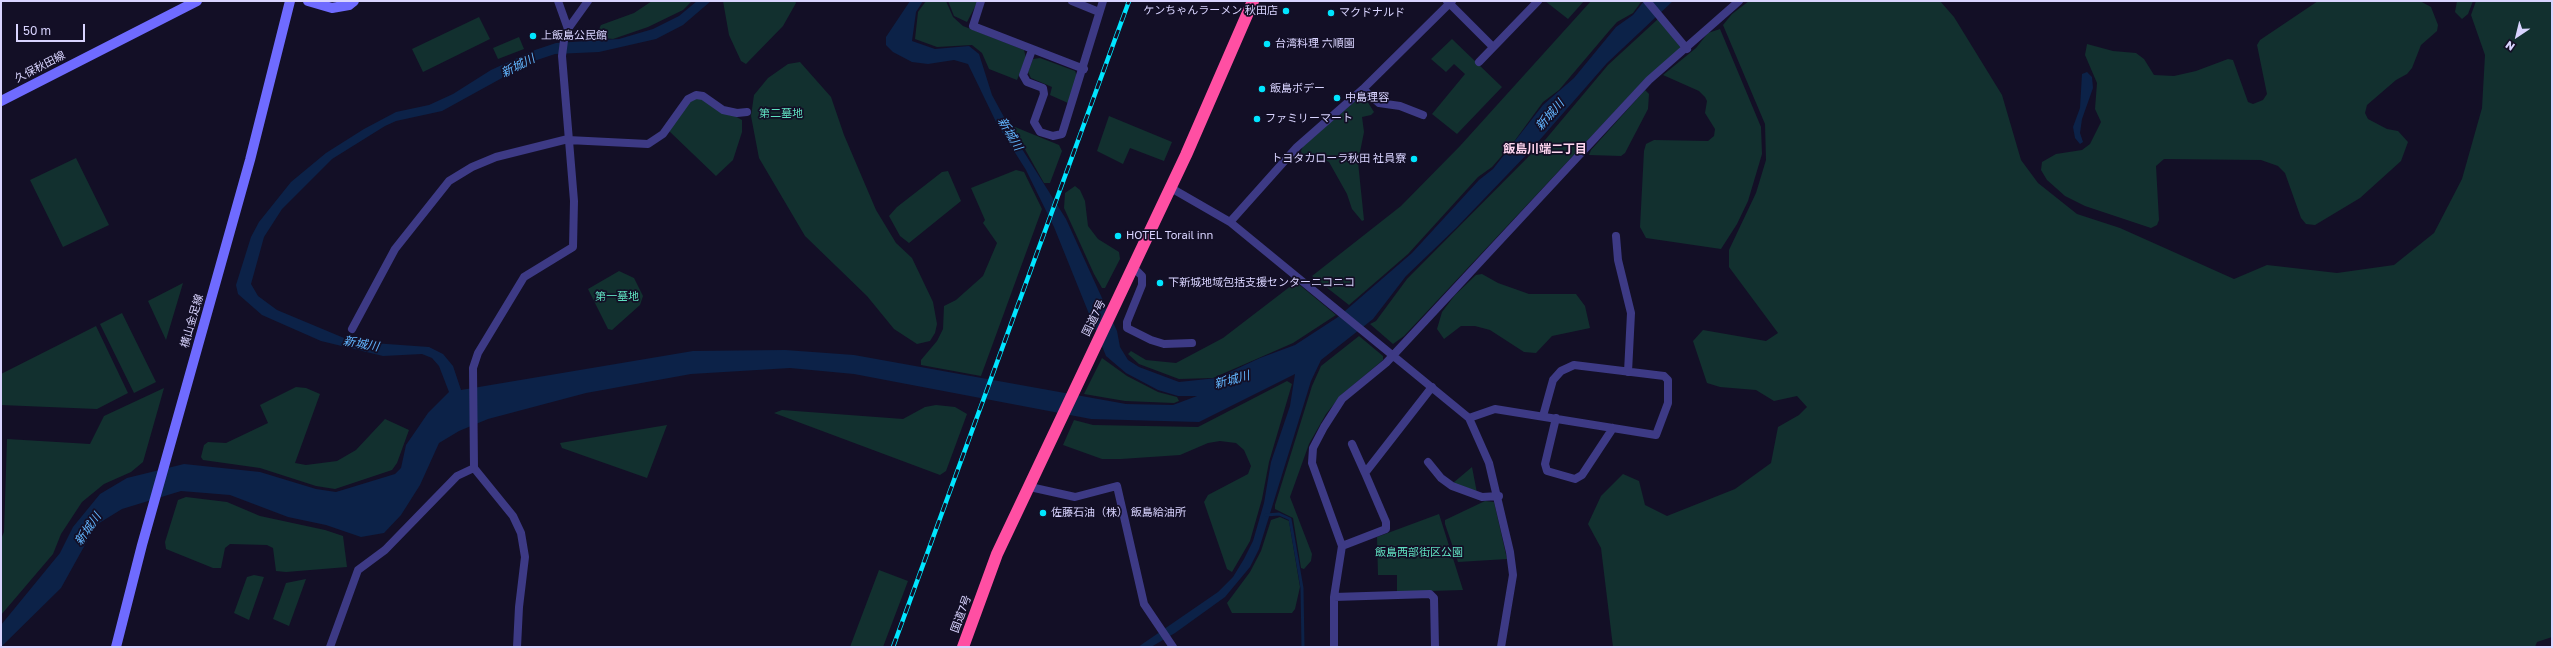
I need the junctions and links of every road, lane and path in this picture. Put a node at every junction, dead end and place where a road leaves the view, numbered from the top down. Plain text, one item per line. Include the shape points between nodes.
1 (197, 1) edge
2 (290, 1) edge
3 (308, 1) edge
4 (354, 1) edge
5 (558, 1) edge
6 (588, 1) edge
7 (981, 1) edge
8 (1072, 1) edge
9 (1103, 1) edge
10 (1253, 1) edge
11 (1538, 1) edge
12 (1646, 1) edge
13 (1739, 1) edge
14 (1450, 2) edge
15 (1099, 12) junction
16 (566, 31) junction
17 (1684, 46) junction
18 (1494, 47) junction
19 (1032, 50) junction
20 (1479, 62) dead end
21 (1084, 69) junction
22 (1363, 89) junction
23 (1, 101) edge
24 (747, 112) dead end
25 (1423, 115) dead end
26 (568, 139) junction
27 (1171, 188) junction
28 (1230, 222) junction
29 (1616, 236) dead end
30 (1133, 267) junction
31 (352, 329) dead end
32 (1192, 343) dead end
33 (1392, 355) junction
34 (1628, 372) junction
35 (1432, 387) junction
36 (1543, 416) junction
37 (1469, 418) junction
38 (1556, 418) junction
39 (1613, 428) junction
40 (1352, 444) dead end
41 (1428, 462) dead end
42 (474, 468) junction
43 (1365, 473) junction
44 (1030, 487) junction
45 (1499, 496) junction
46 (1342, 546) junction
47 (1334, 597) junction
48 (116, 647) edge
49 (330, 647) edge
50 (517, 647) edge
51 (963, 647) edge
52 (1173, 647) edge
53 (1334, 647) edge
54 (1342, 647) edge
55 (1435, 647) edge
56 (1501, 647) edge

1 - 23 street, 久保秋田線
2 - 48 street, 横山金足線 via 250,160 168,449
3 - 4 street via 332,8 350,5
5 - 16 street
6 - 16 street
7 - 19 street via 973,26
8 - 15 street
9 - 15 street
10 - 27 highway, 国道7号
11 - 18 street
12 - 17 street
13 - 17 street
14 - 18 street
14 - 22 street
15 - 21 street
16 - 26 street via 562,56
17 - 33 street via 1649,80
18 - 20 street
19 - 21 street
19 - 21 street via 1023,75 1027,82 1043,88 1044,94 1034,122 1040,132 1053,136 1062,134
22 - 25 street via 1379,103 1400,106
22 - 28 street via 1297,148
24 - 26 street via 723,110 703,96 696,95 688,99 662,134 648,144
26 - 31 street via 496,157 472,167 449,181 395,249
26 - 42 street via 574,201 573,247 524,277 478,353 473,368
27 - 28 street
27 - 30 highway, 国道7号
28 - 33 street
29 - 34 street via 1618,260 1631,313
30 - 32 street via 1142,276 1142,285 1127,328 1164,344
30 - 44 highway, 国道7号
33 - 35 street
33 - 46 street via 1386,363 1342,399 1313,448 1312,463
34 - 36 street via 1574,365 1561,371 1548,390
34 - 39 street via 1664,376 1668,380 1668,404 1656,435
35 - 37 street
35 - 43 street
36 - 37 street via 1495,409
36 - 38 street
37 - 45 street via 1489,463
38 - 39 street
38 - 39 street via 1545,464 1547,471 1576,479 1582,475
40 - 43 street
41 - 45 street via 1441,478 1452,486 1482,497
42 - 49 street via 457,476 385,550 358,570
42 - 50 street via 483,482 502,500 521,533 525,557
43 - 46 street via 1386,522 1386,529
44 - 51 highway, 国道7号 via 997,554
44 - 52 street via 1075,497 1117,486 1144,604
45 - 56 street via 1513,575
46 - 47 street
47 - 53 street
47 - 55 street via 1430,594 1434,598
53 - 54 street

